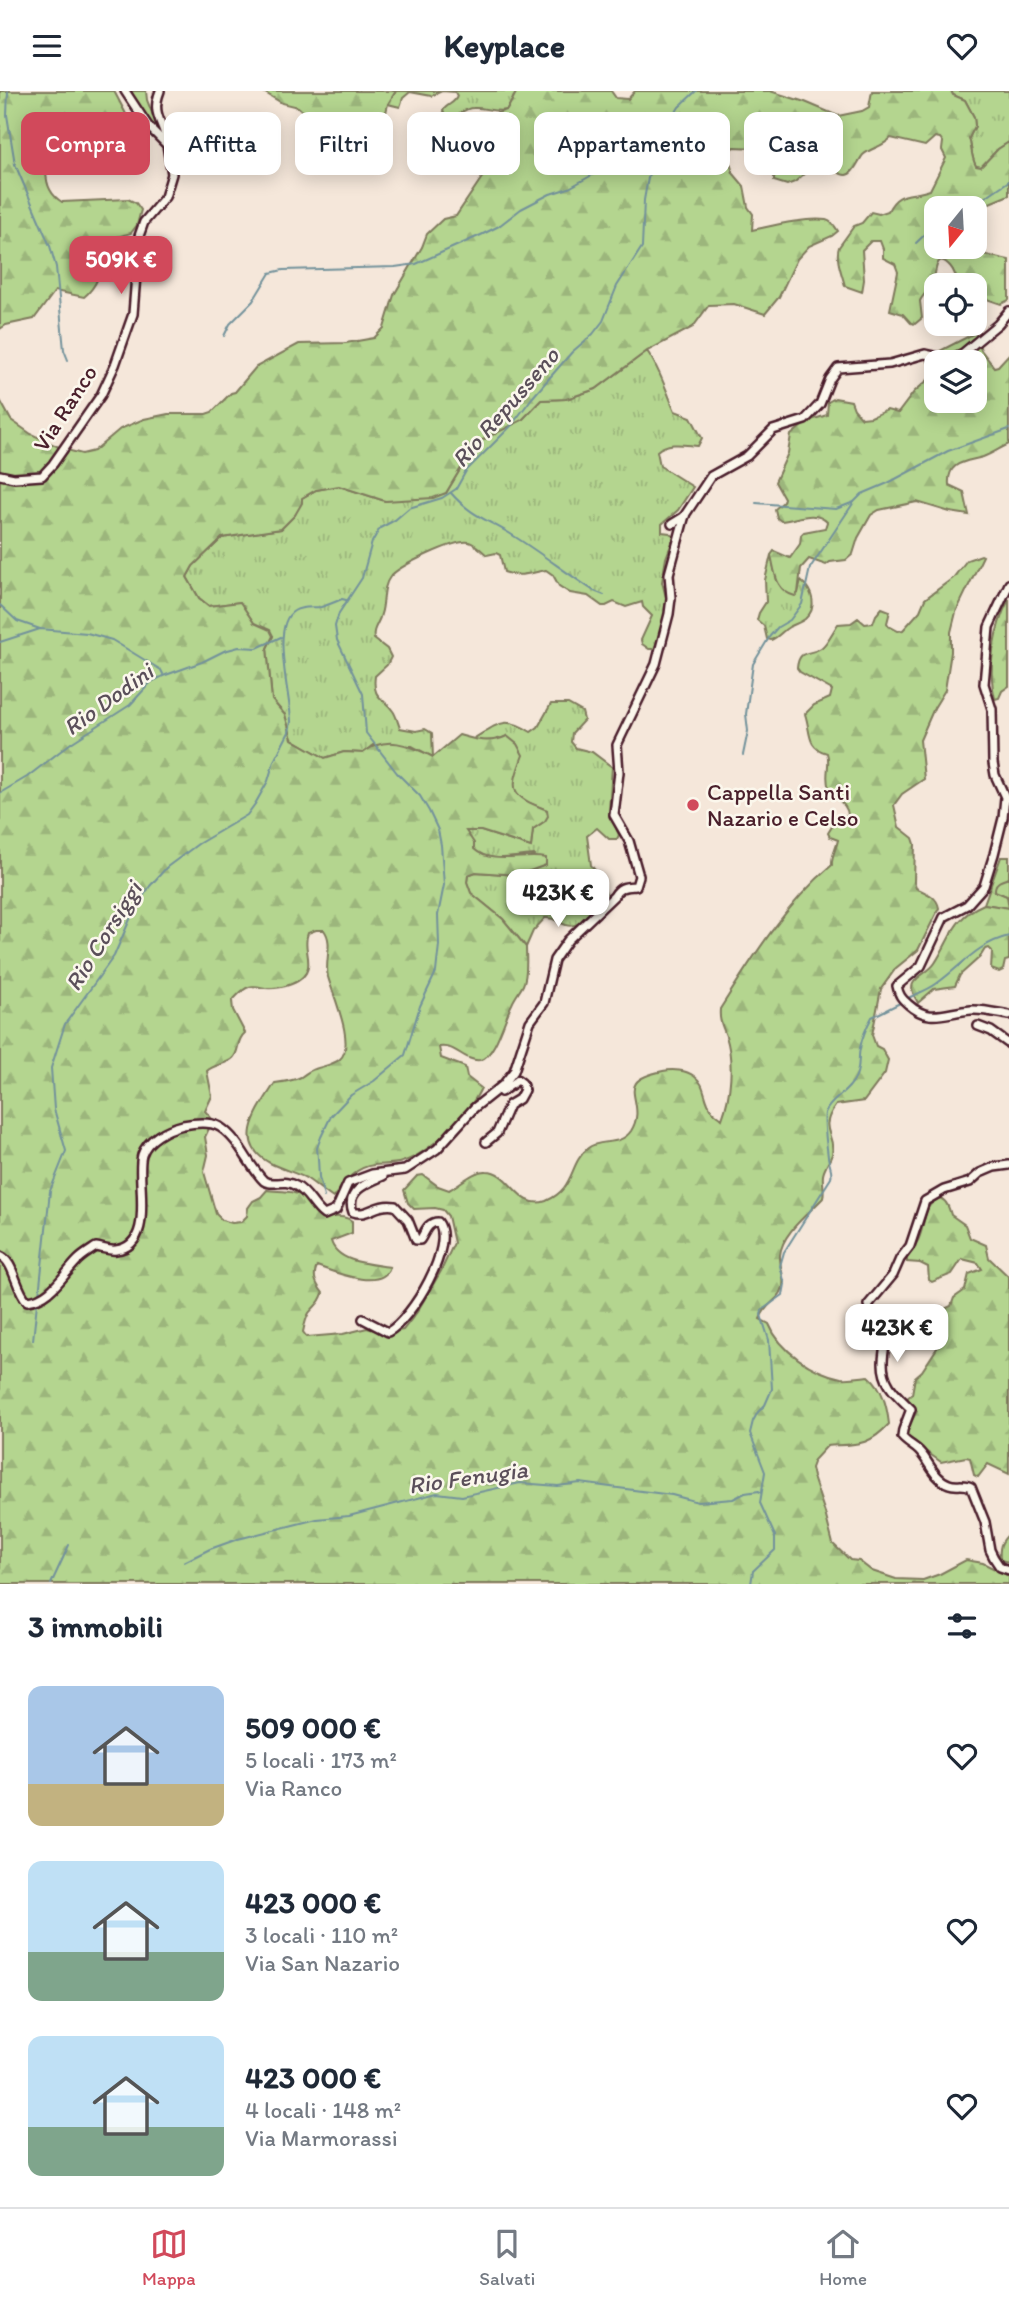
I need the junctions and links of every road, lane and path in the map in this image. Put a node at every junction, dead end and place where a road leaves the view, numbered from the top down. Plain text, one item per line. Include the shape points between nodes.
1 (125, 91) edge
2 (160, 91) edge
3 (164, 132) edge
4 (164, 142) edge
5 (171, 175) edge
6 (1009, 311) edge
7 (0, 475) edge
8 (685, 515) junction
9 (672, 524) dead end
10 (1009, 584) edge
11 (1009, 1015) edge
12 (978, 1026) dead end
13 (1009, 1044) edge
14 (485, 1100) junction
15 (486, 1143) dead end
16 (1009, 1165) edge
17 (388, 1173) junction
18 (0, 1256) edge
19 (363, 1319) dead end
20 (1009, 1570) edge

1 - 4 street via 148,127
2 - 3 street via 155,106
5 - 7 street, Via Ranco via 165,197 144,222 139,236 134,314 101,395 42,477
6 - 8 street via 953,358 925,354 890,364 838,368 820,404 805,420 773,430 747,456 711,476
8 - 9 street
8 - 14 street via 668,573 669,614 656,664 617,745 614,815 629,841 638,872 636,886 618,889 568,940 554,960 546,999 530,1021 514,1071
10 - 11 street via 989,627 984,684 992,709 995,775 1005,797 1003,818 984,886 967,905 944,918 921,966 897,986 899,996 926,1015 972,1009
12 - 13 street
14 - 15 street via 518,1080 523,1083 519,1099 509,1105 497,1133
14 - 17 street via 438,1149 405,1170
16 - 20 street via 980,1173 925,1201 910,1246 868,1305 884,1333 888,1384 911,1409 902,1437 945,1482 971,1487 990,1551 996,1564
17 - 18 street via 348,1183 336,1210 324,1215 295,1185 264,1181 220,1127 190,1124 162,1133 142,1155 142,1209 130,1245 112,1251 96,1247 48,1293 31,1301 21,1294 9,1261
17 - 19 street via 355,1191 353,1212 395,1206 416,1240 438,1221 442,1241 431,1276 393,1329 388,1332

